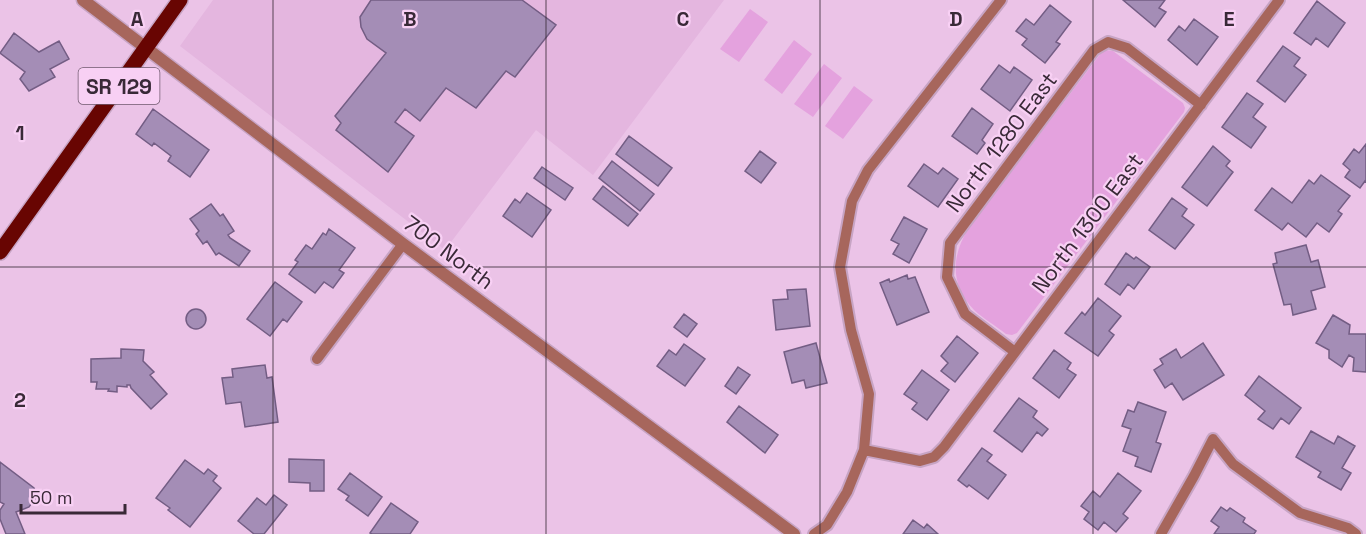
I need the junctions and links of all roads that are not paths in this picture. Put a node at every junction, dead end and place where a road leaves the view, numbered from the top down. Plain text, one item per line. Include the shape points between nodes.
1 (83, 0) edge
2 (180, 0) edge
3 (1001, 0) edge
4 (1280, 0) edge
5 (146, 47) junction
6 (1201, 105) junction
7 (403, 244) junction
8 (0, 252) edge
9 (1015, 352) junction
10 (317, 359) dead end
11 (864, 450) junction
12 (794, 534) edge
13 (814, 534) edge
14 (1161, 534) edge
15 (1356, 534) edge

1 - 5 street, 700 North
2 - 5 main road, SR 129
3 - 11 street via 868,170 852,201 840,267 868,394
4 - 6 street, North 1300 East
5 - 7 street, 700 North
5 - 8 main road, SR 129
6 - 9 street, North 1300 East
6 - 9 street, North 1280 East via 1127,48 1108,42 1094,50 951,243 947,277 965,314
7 - 10 street
7 - 12 street, 700 North
9 - 11 street, North 1300 East via 934,457 920,460
11 - 13 street via 847,492 826,525
14 - 15 street via 1213,439 1233,464 1300,513

